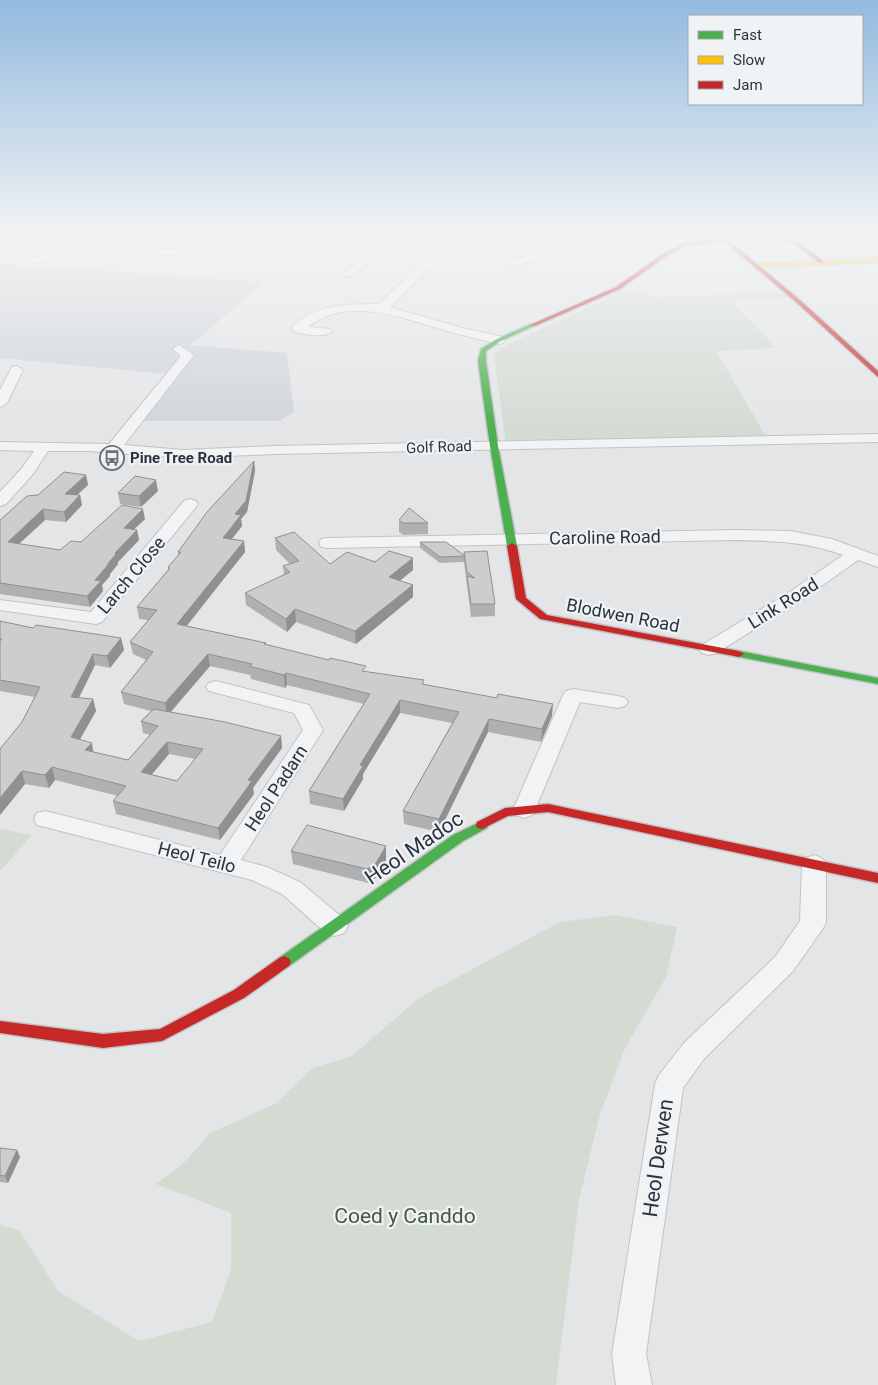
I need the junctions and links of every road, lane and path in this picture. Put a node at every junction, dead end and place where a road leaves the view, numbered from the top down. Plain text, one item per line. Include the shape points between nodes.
1 (390, 300) edge
2 (590, 300) edge
3 (794, 300) edge
4 (382, 308) junction
5 (326, 332) dead end
6 (499, 340) junction
7 (179, 349) dead end
8 (17, 370) dead end
9 (878, 375) edge
10 (0, 403) edge
11 (878, 438) edge
12 (0, 446) edge
13 (44, 446) junction
14 (494, 446) junction
15 (113, 449) junction
16 (0, 501) edge
17 (190, 504) dead end
18 (511, 539) junction
19 (327, 543) dead end
20 (856, 554) junction
21 (878, 562) edge
22 (0, 605) edge
23 (708, 648) junction
24 (878, 681) edge
25 (216, 687) dead end
26 (618, 702) dead end
27 (524, 810) junction
28 (45, 819) dead end
29 (226, 864) junction
30 (814, 864) junction
31 (878, 878) edge
32 (335, 926) junction
33 (0, 1027) edge
34 (634, 1385) edge

1 - 4 street
2 - 6 street
3 - 9 street
4 - 5 street via 326,311 309,318 297,329
4 - 6 street
6 - 14 street, Blodwen Road via 484,350 482,362
7 - 15 street via 188,356
8 - 10 street
11 - 14 street, Golf Road
12 - 13 street, Golf Road
13 - 15 street, Golf Road
13 - 16 street via 28,471
14 - 15 street, Golf Road via 183,454
14 - 18 street, Blodwen Road
17 - 22 street, Larch Close via 96,618
18 - 19 street, Caroline Road
18 - 20 street, Caroline Road via 790,536 826,543
18 - 23 street, Blodwen Road via 521,598 544,617
20 - 21 street, Caroline Road
20 - 23 street, Link Road via 798,596
23 - 24 street, Blodwen Road
25 - 29 street, Heol Padarn via 302,709 313,730
26 - 27 street via 573,695
27 - 30 street, Heol Madoc via 548,808
27 - 32 street, Heol Madoc via 505,812 458,838
28 - 29 street, Heol Teilo
29 - 32 street, Heol Teilo via 259,873 291,888
30 - 31 street, Heol Madoc
30 - 34 street, Heol Derwen via 813,923 784,964 694,1052 670,1084 629,1354
32 - 33 street, Heol Madoc via 239,994 162,1035 103,1041

